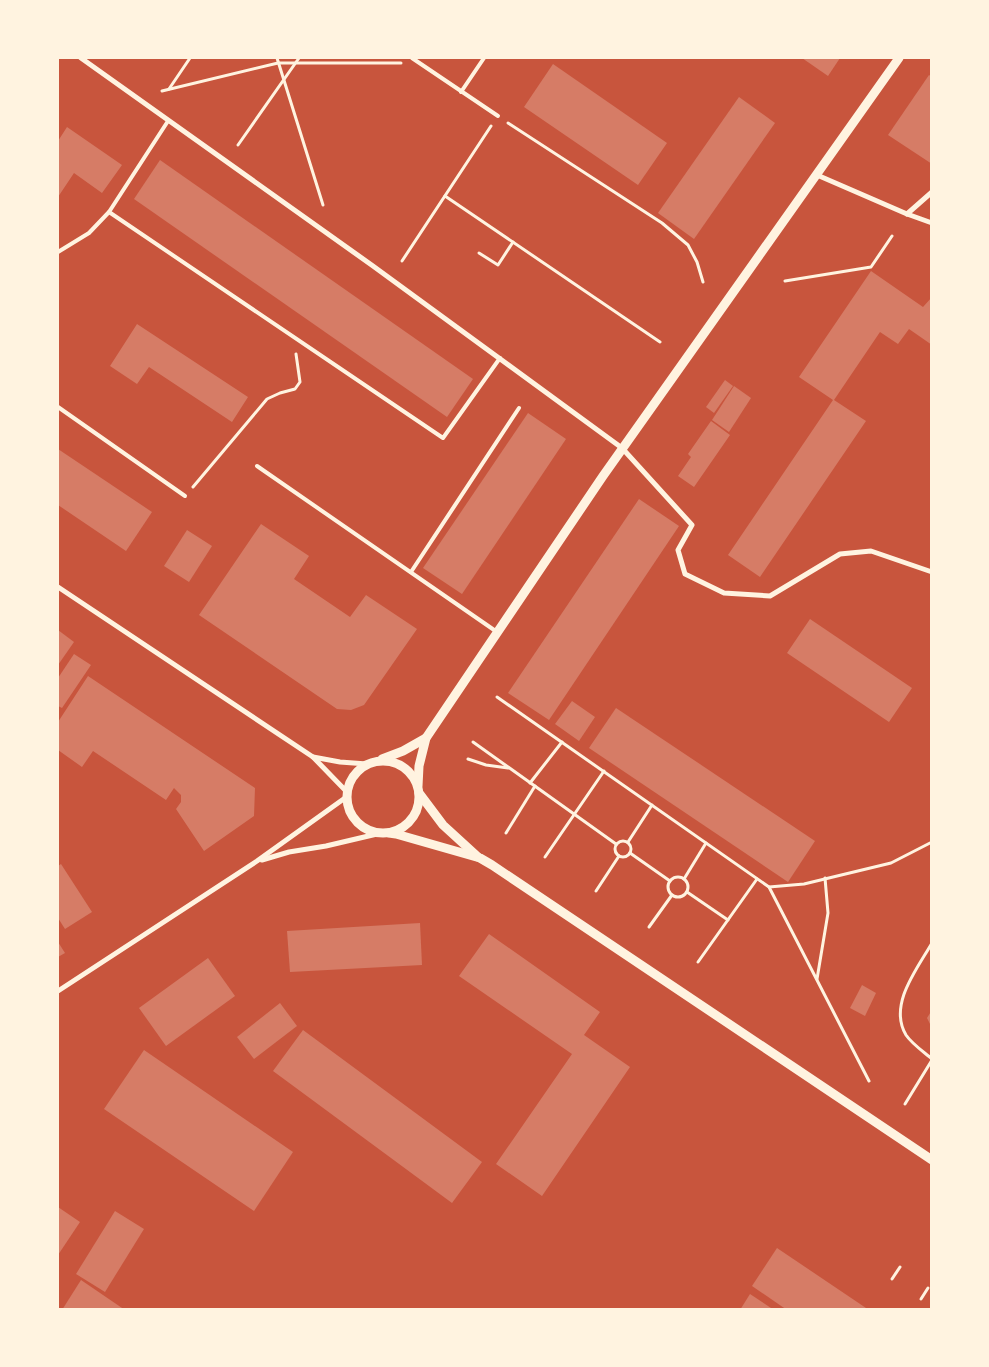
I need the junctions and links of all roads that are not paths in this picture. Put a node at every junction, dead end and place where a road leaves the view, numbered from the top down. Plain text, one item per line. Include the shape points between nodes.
1 (81, 58) edge
2 (412, 58) edge
3 (484, 58) edge
4 (899, 58) edge
5 (461, 92) junction
6 (498, 116) road end
7 (168, 121) junction
8 (817, 175) junction
9 (932, 192) edge
10 (109, 212) junction
11 (907, 214) junction
12 (932, 222) edge
13 (58, 252) edge
14 (500, 358) junction
15 (58, 407) edge
16 (519, 408) dead end
17 (622, 448) junction
18 (257, 466) dead end
19 (185, 496) road end
20 (411, 572) junction
21 (932, 572) edge
22 (58, 588) edge
23 (497, 632) junction
24 (426, 738) junction
25 (312, 757) junction
26 (380, 760) junction
27 (367, 764) junction
28 (418, 789) junction
29 (346, 794) junction
30 (389, 833) junction
31 (377, 834) junction
32 (480, 858) junction
33 (257, 861) junction
34 (58, 991) edge
35 (932, 1160) edge

1 - 7 street
2 - 5 lane
3 - 5 lane
4 - 8 street
5 - 6 lane
7 - 10 lane
7 - 14 street
8 - 11 street
8 - 17 street
9 - 11 street
10 - 13 lane via 89,233
10 - 14 lane via 443,438
11 - 12 street
14 - 17 street
15 - 19 lane
16 - 20 lane
17 - 21 street via 692,525 678,550 685,574 724,593 770,596 840,554 871,551
17 - 23 street
18 - 20 lane
20 - 23 lane
22 - 25 street
23 - 24 street
24 - 26 street
24 - 28 street via 419,766
25 - 27 street
25 - 29 street
26 - 27 street
26 - 28 street via 403,766 412,775
27 - 29 street via 357,770
28 - 30 street via 417,811 400,829
28 - 32 street via 443,825
29 - 31 street via 356,823
29 - 33 street
30 - 31 street
30 - 32 street
31 - 33 street
32 - 35 street
33 - 34 street

